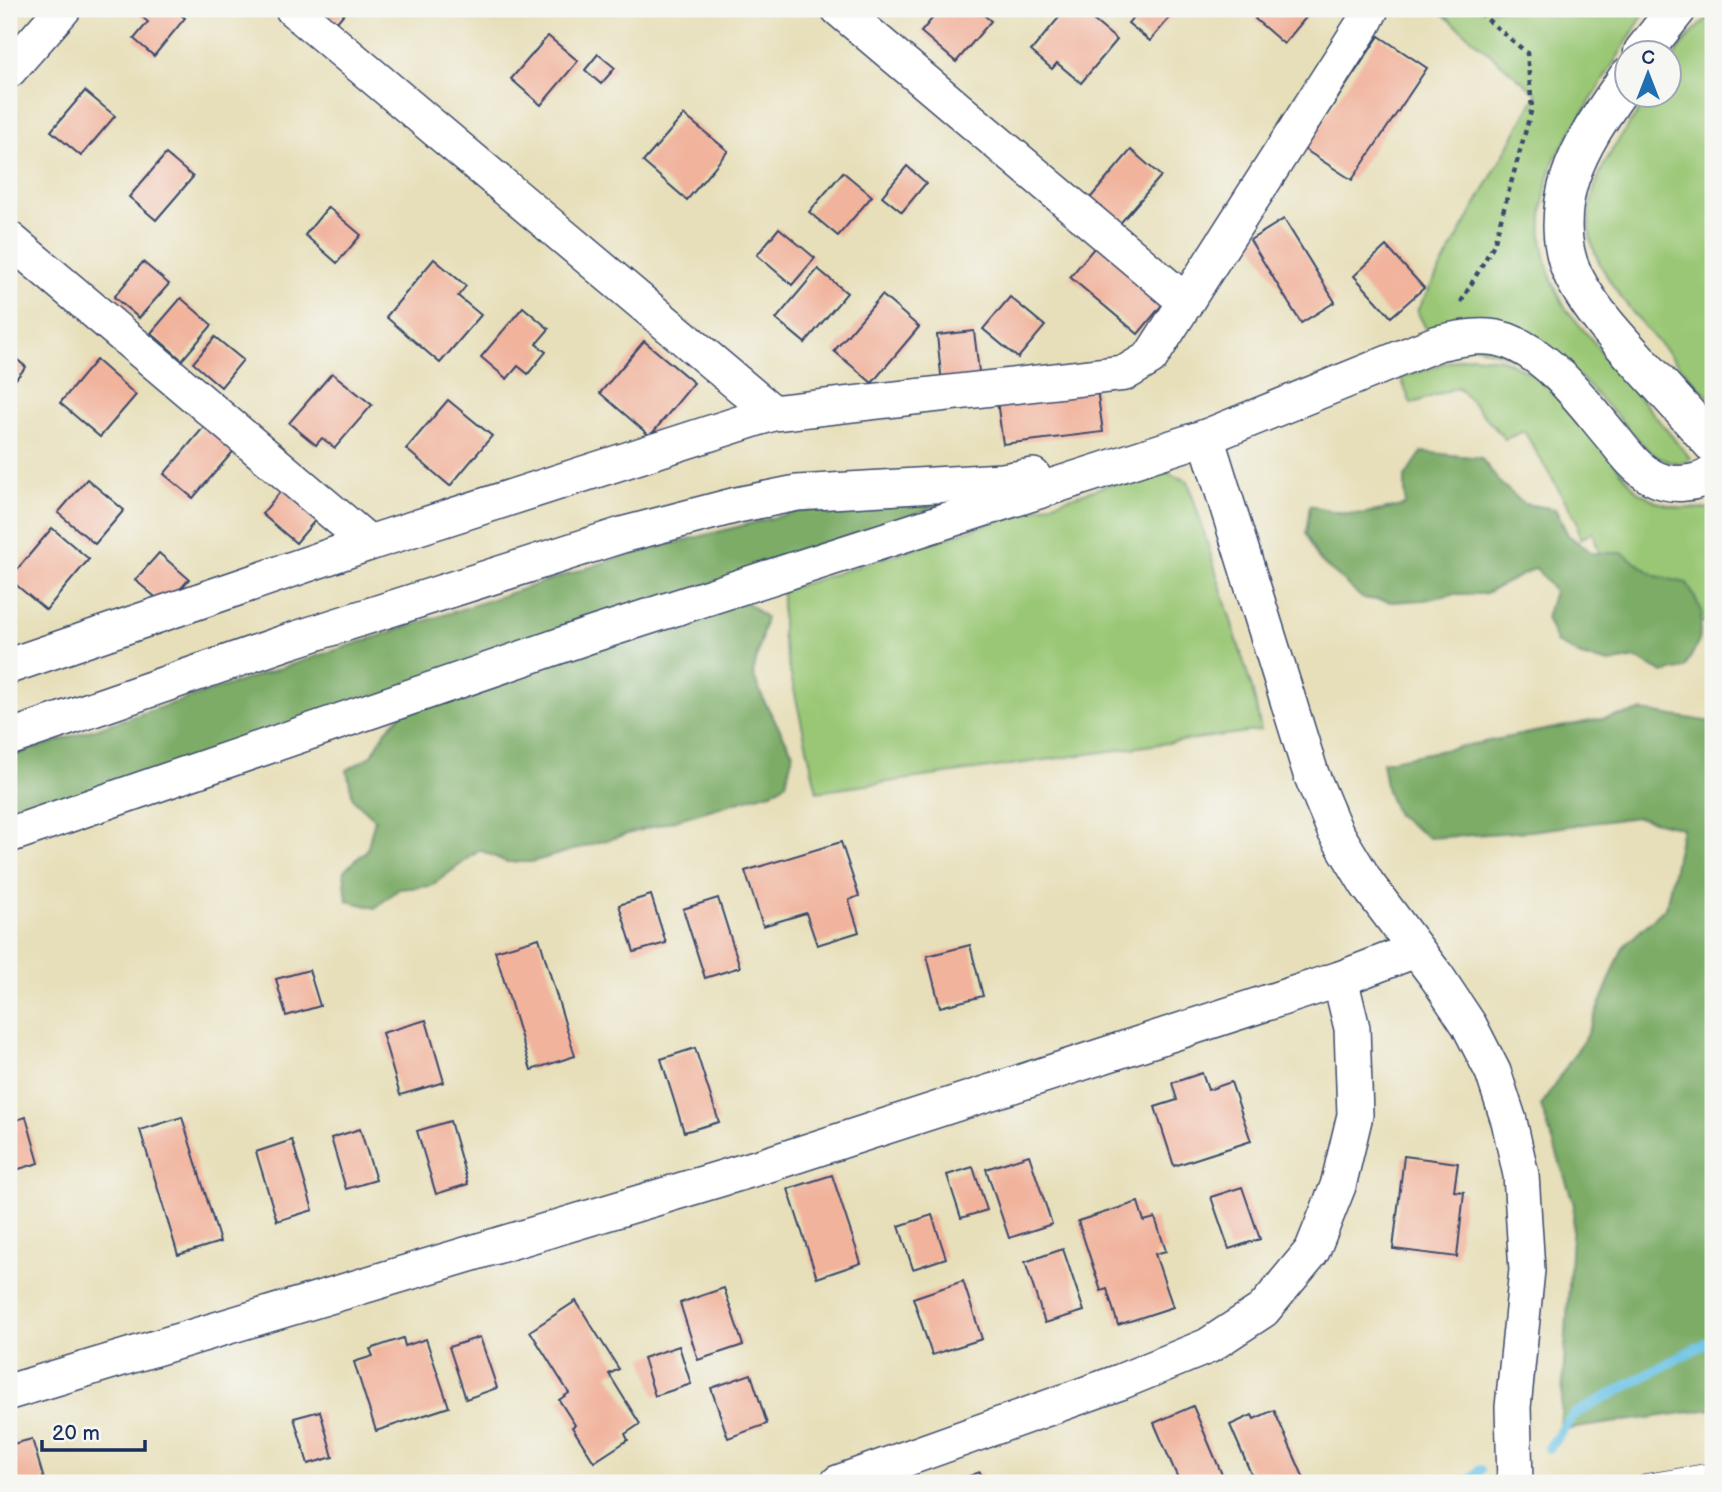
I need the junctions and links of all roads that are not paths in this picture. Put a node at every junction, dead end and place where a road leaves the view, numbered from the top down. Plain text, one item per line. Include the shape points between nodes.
1 (62, 9) edge
2 (293, 9) edge
3 (839, 9) edge
4 (1371, 9) edge
5 (1677, 9) edge
6 (1654, 38) edge
7 (9, 70) edge
8 (1614, 98) edge
9 (9, 239) edge
10 (1186, 302) junction
11 (772, 413) junction
12 (1206, 438) junction
13 (1713, 444) edge
14 (1133, 460) junction
15 (1713, 473) edge
16 (369, 543) junction
17 (9, 666) edge
18 (9, 738) edge
19 (9, 835) edge
20 (1415, 950) junction
21 (1340, 979) junction
22 (9, 1392) edge
23 (1713, 1472) edge
24 (838, 1483) edge
25 (1515, 1483) edge
26 (1647, 1483) edge

1 - 7 street
2 - 11 street
3 - 10 street
4 - 10 street
5 - 6 main road
8 - 13 main road via 1586,141 1563,207 1563,239 1573,275 1619,340
9 - 16 street
10 - 11 street via 1150,358 1125,373
11 - 16 street
12 - 14 street
12 - 15 street via 1438,343 1472,336 1506,340 1538,356 1634,463 1653,478 1681,484 1704,480
12 - 20 street via 1311,774 1335,831
14 - 18 street via 1002,481 797,492 737,505 622,535 330,628
14 - 19 street via 588,636
16 - 17 street
20 - 21 street
20 - 25 street via 1469,1025 1493,1072 1510,1121 1521,1175 1527,1270 1513,1406
21 - 22 street via 766,1165
21 - 24 street via 1352,1028 1355,1115 1338,1185 1312,1251 1263,1310 1208,1346 1133,1377
23 - 26 lane

